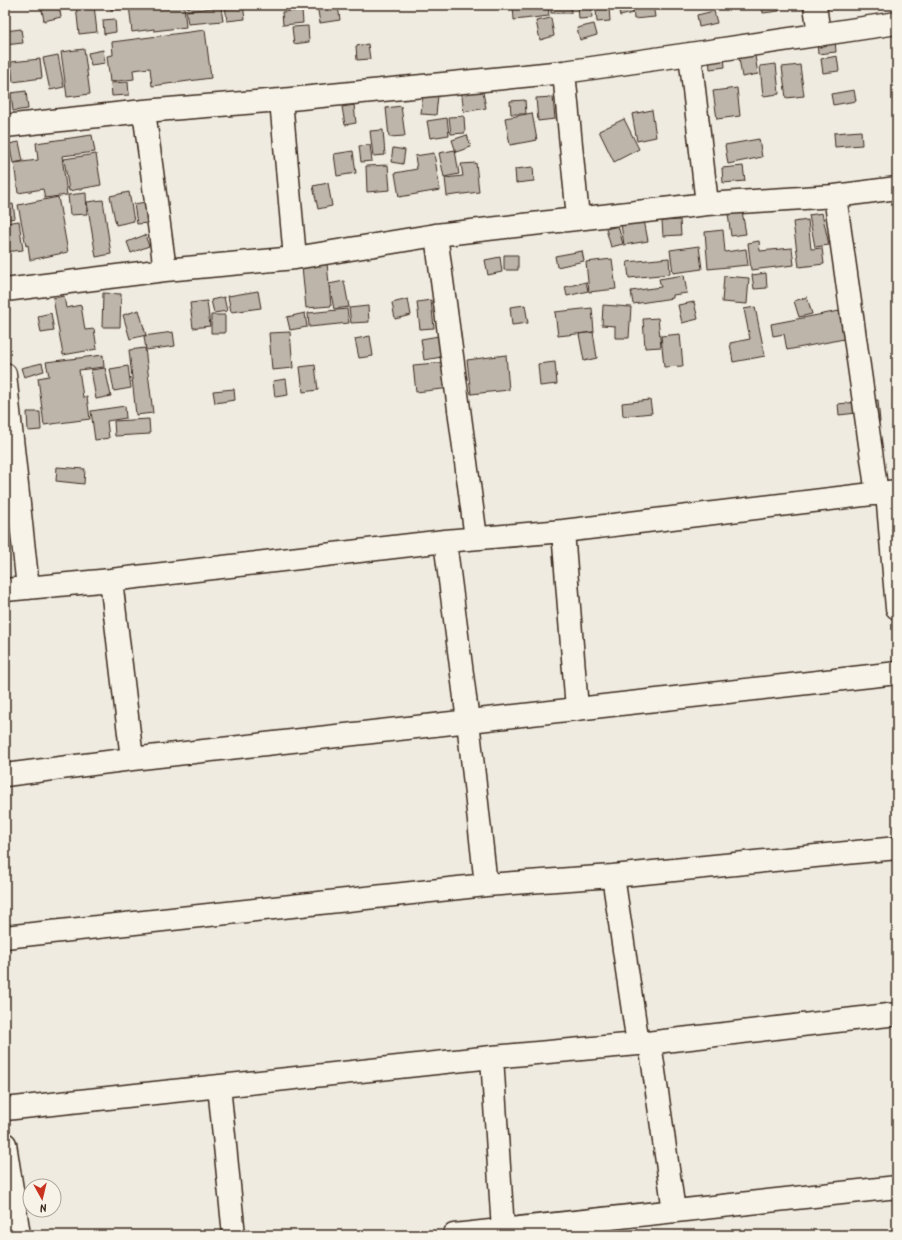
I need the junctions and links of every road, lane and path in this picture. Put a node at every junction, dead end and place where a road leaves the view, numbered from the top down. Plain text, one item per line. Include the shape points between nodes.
1 (815, 5) edge
2 (897, 22) edge
3 (819, 35) junction
4 (690, 54) junction
5 (564, 72) junction
6 (281, 100) junction
7 (144, 111) junction
8 (5, 126) edge
9 (897, 188) edge
10 (835, 196) junction
11 (707, 204) junction
12 (578, 218) junction
13 (436, 235) junction
14 (295, 258) junction
15 (165, 270) junction
16 (5, 290) edge
17 (5, 374) edge
18 (887, 493) edge
19 (563, 530) junction
20 (476, 538) junction
21 (445, 541) junction
22 (111, 580) junction
23 (28, 588) junction
24 (5, 590) edge
25 (897, 608) edge
26 (897, 673) edge
27 (577, 709) junction
28 (468, 721) junction
29 (132, 759) junction
30 (5, 775) edge
31 (897, 848) edge
32 (613, 876) junction
33 (486, 885) junction
34 (5, 937) edge
35 (897, 1014) edge
36 (644, 1044) junction
37 (492, 1057) junction
38 (219, 1086) junction
39 (5, 1109) edge
40 (5, 1144) edge
41 (897, 1188) edge
42 (674, 1211) junction
43 (503, 1230) junction
44 (19, 1235) edge
45 (234, 1235) edge
46 (454, 1235) edge

1 - 3 street
2 - 3 street
3 - 4 street
4 - 5 street
4 - 11 street
5 - 6 street
5 - 12 street
6 - 7 street
6 - 14 street
7 - 8 street
7 - 15 street
9 - 10 street
10 - 11 street
10 - 18 street
11 - 12 street
12 - 13 street
13 - 14 street
13 - 20 street
14 - 15 street
15 - 16 street
17 - 23 street
18 - 19 street
18 - 25 street
19 - 20 street
19 - 27 street
20 - 21 street
21 - 22 street
21 - 28 street
22 - 23 street
22 - 29 street
23 - 24 street
26 - 27 street
27 - 28 street
28 - 29 street
28 - 33 street
29 - 30 street
31 - 32 street
32 - 33 street
32 - 36 street
33 - 34 street
35 - 36 street
36 - 37 street
36 - 42 street
37 - 38 street
37 - 43 street
38 - 39 street
38 - 45 street
40 - 44 street
41 - 42 street
42 - 43 street
43 - 46 street

